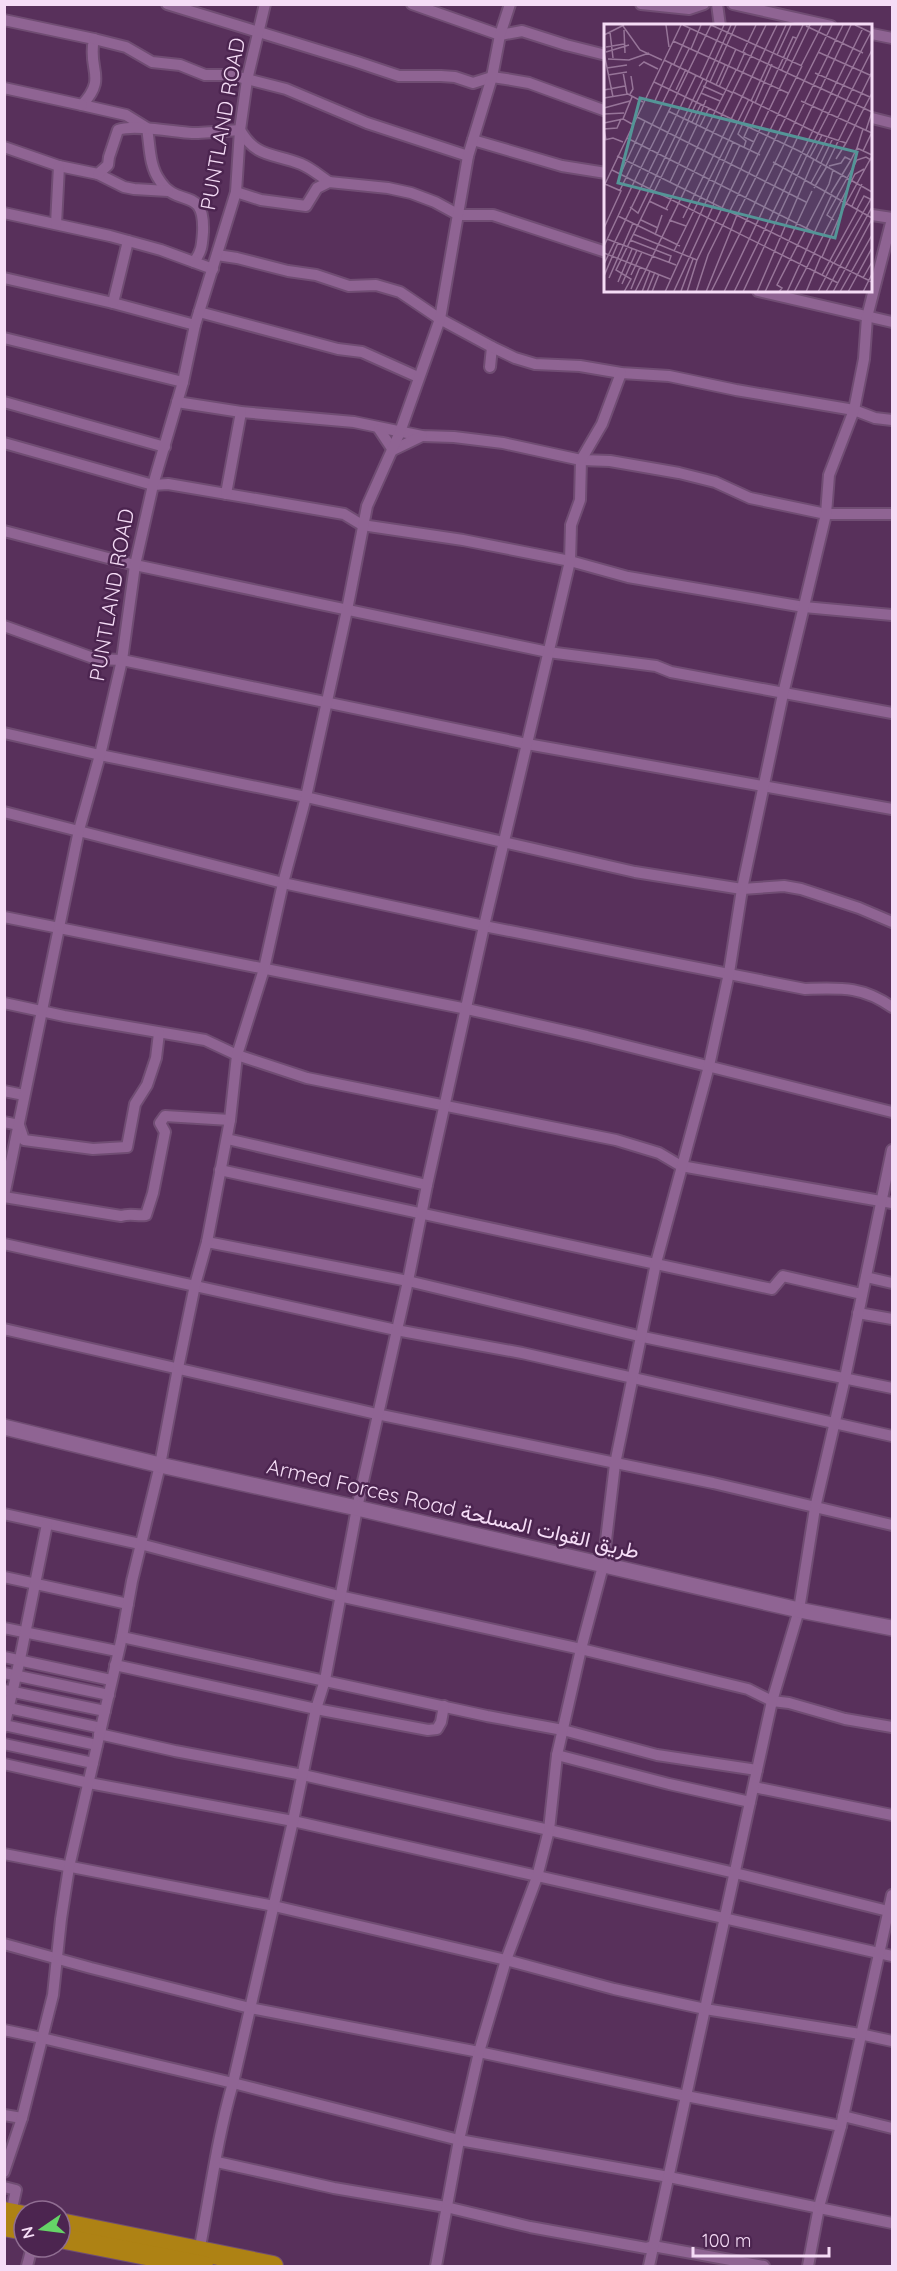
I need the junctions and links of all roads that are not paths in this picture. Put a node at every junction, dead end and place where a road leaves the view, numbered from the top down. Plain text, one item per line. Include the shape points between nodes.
1 (167, 4) edge
2 (265, 4) edge
3 (412, 4) edge
4 (510, 4) edge
5 (641, 4) edge
6 (704, 4) edge
7 (717, 4) edge
8 (733, 4) edge
9 (4, 20) edge
10 (720, 24) edge
11 (822, 24) edge
12 (258, 33) junction
13 (873, 34) edge
14 (500, 35) junction
15 (892, 38) edge
16 (94, 39) junction
17 (604, 54) edge
18 (492, 77) junction
19 (247, 80) junction
20 (4, 88) edge
21 (82, 105) junction
22 (604, 110) edge
23 (873, 118) edge
24 (892, 123) edge
25 (147, 128) junction
26 (240, 130) junction
27 (473, 140) junction
28 (4, 147) edge
29 (468, 156) junction
30 (60, 166) junction
31 (604, 173) edge
32 (98, 174) junction
33 (329, 182) junction
34 (168, 191) junction
35 (236, 192) junction
36 (4, 213) edge
37 (459, 215) junction
38 (873, 215) edge
39 (892, 219) edge
40 (56, 224) junction
41 (128, 241) junction
42 (604, 251) edge
43 (217, 255) junction
44 (194, 262) junction
45 (213, 269) junction
46 (4, 278) edge
47 (762, 292) edge
48 (113, 303) junction
49 (200, 312) junction
50 (867, 317) junction
51 (440, 319) junction
52 (892, 322) edge
53 (195, 326) junction
54 (4, 338) edge
55 (492, 347) junction
56 (490, 367) dead end
57 (621, 373) junction
58 (418, 377) junction
59 (183, 382) junction
60 (4, 402) edge
61 (177, 402) junction
62 (854, 410) junction
63 (241, 412) junction
64 (892, 420) edge
65 (379, 429) junction
66 (400, 432) junction
67 (422, 436) junction
68 (4, 443) edge
69 (165, 447) junction
70 (393, 450) junction
71 (581, 459) junction
72 (153, 485) junction
73 (226, 494) junction
74 (826, 514) junction
75 (892, 514) edge
76 (362, 525) junction
77 (4, 531) edge
78 (570, 561) junction
79 (135, 565) junction
80 (804, 607) junction
81 (347, 610) junction
82 (892, 615) edge
83 (4, 626) edge
84 (548, 652) junction
85 (122, 660) junction
86 (783, 694) junction
87 (326, 701) junction
88 (892, 713) edge
89 (4, 733) edge
90 (527, 744) junction
91 (99, 755) junction
92 (765, 785) junction
93 (306, 797) junction
94 (892, 809) edge
95 (4, 812) edge
96 (79, 830) junction
97 (504, 842) junction
98 (283, 883) junction
99 (742, 889) junction
100 (4, 917) edge
101 (892, 922) edge
102 (484, 926) junction
103 (59, 928) junction
104 (264, 969) junction
105 (729, 973) junction
106 (4, 1003) edge
107 (892, 1007) edge
108 (467, 1009) junction
109 (42, 1012) junction
110 (159, 1033) junction
111 (237, 1056) junction
112 (709, 1066) junction
113 (4, 1091) edge
114 (24, 1095) junction
115 (445, 1104) junction
116 (892, 1112) edge
117 (230, 1120) junction
118 (4, 1122) edge
119 (19, 1125) junction
120 (226, 1139) junction
121 (892, 1150) edge
122 (681, 1166) junction
123 (220, 1170) junction
124 (427, 1185) junction
125 (4, 1196) edge
126 (887, 1202) edge
127 (421, 1214) junction
128 (207, 1242) junction
129 (4, 1244) edge
130 (656, 1263) junction
131 (866, 1277) junction
132 (408, 1281) junction
133 (892, 1283) edge
134 (195, 1285) junction
135 (862, 1294) junction
136 (858, 1313) junction
137 (892, 1319) edge
138 (4, 1329) edge
139 (396, 1330) junction
140 (642, 1337) junction
141 (178, 1368) junction
142 (632, 1378) junction
143 (845, 1378) junction
144 (892, 1389) edge
145 (377, 1414) junction
146 (833, 1424) junction
147 (4, 1427) edge
148 (892, 1436) edge
149 (615, 1464) junction
150 (160, 1465) junction
151 (357, 1508) junction
152 (814, 1508) junction
153 (4, 1514) edge
154 (47, 1524) junction
155 (892, 1525) edge
156 (140, 1544) junction
157 (603, 1566) junction
158 (4, 1577) edge
159 (35, 1583) junction
160 (339, 1596) junction
161 (128, 1604) junction
162 (800, 1610) junction
163 (4, 1628) edge
164 (892, 1629) edge
165 (26, 1631) junction
166 (122, 1637) junction
167 (581, 1649) junction
168 (117, 1651) junction
169 (4, 1657) edge
170 (21, 1659) junction
171 (115, 1665) junction
172 (10, 1674) edge
173 (111, 1680) junction
174 (325, 1680) junction
175 (8, 1691) edge
176 (109, 1695) junction
177 (772, 1701) junction
178 (444, 1706) junction
179 (7, 1708) edge
180 (316, 1709) junction
181 (105, 1711) junction
182 (5, 1726) edge
183 (892, 1727) edge
184 (563, 1730) junction
185 (99, 1736) junction
186 (4, 1744) edge
187 (557, 1755) junction
188 (93, 1763) junction
189 (4, 1764) edge
190 (757, 1770) junction
191 (303, 1775) junction
192 (89, 1783) junction
193 (754, 1787) junction
194 (750, 1802) junction
195 (892, 1815) edge
196 (293, 1821) junction
197 (549, 1830) junction
198 (4, 1854) edge
199 (69, 1867) junction
200 (735, 1873) junction
201 (537, 1877) junction
202 (892, 1895) edge
203 (274, 1906) junction
204 (891, 1912) edge
205 (725, 1919) junction
206 (4, 1944) edge
207 (879, 1953) junction
208 (892, 1956) edge
209 (56, 1957) junction
210 (506, 1960) junction
211 (250, 2008) junction
212 (705, 2009) junction
213 (4, 2031) edge
214 (860, 2034) junction
215 (42, 2038) junction
216 (892, 2042) edge
217 (479, 2052) junction
218 (233, 2083) junction
219 (686, 2096) junction
220 (4, 2115) edge
221 (22, 2118) junction
222 (842, 2121) junction
223 (892, 2127) edge
224 (459, 2140) junction
225 (217, 2162) junction
226 (4, 2172) edge
227 (669, 2177) junction
228 (4, 2187) edge
229 (446, 2207) junction
230 (819, 2207) junction
231 (11, 2217) edge
232 (892, 2223) edge
233 (72, 2226) edge
234 (72, 2240) edge
235 (653, 2246) junction
236 (201, 2259) edge
237 (273, 2266) edge
238 (436, 2266) edge
239 (649, 2266) edge
240 (764, 2266) edge
241 (808, 2266) edge

1 - 12 street
2 - 12 street, PUNTLAND ROAD
3 - 14 street
4 - 14 street
5 - 6 street via 689,9
7 - 10 street
8 - 11 street
9 - 16 street
12 - 18 street via 399,76 455,77 473,83
12 - 19 street, PUNTLAND ROAD
13 - 15 street
14 - 17 street via 522,31
14 - 18 street
16 - 19 street via 126,47 152,62
16 - 21 street via 92,58 97,76 93,94
18 - 22 street via 529,83
18 - 27 street
19 - 26 street, PUNTLAND ROAD
19 - 29 street via 296,93 367,123
20 - 21 street
21 - 25 street via 126,115
23 - 24 street
25 - 26 street via 190,132
25 - 32 street via 118,130 108,165
25 - 34 street via 154,173
26 - 33 street via 258,151 302,165
26 - 35 street, PUNTLAND ROAD
27 - 29 street
27 - 31 street via 562,166
28 - 30 street
29 - 37 street
30 - 32 street
30 - 40 street
32 - 34 street via 124,187
33 - 35 street via 317,188 306,206
33 - 37 street via 411,193
34 - 44 street via 198,203 204,217 203,246
35 - 43 street, PUNTLAND ROAD
36 - 40 street
37 - 42 street via 493,215
37 - 51 street
38 - 39 street
39 - 50 street
40 - 41 street
41 - 44 street
41 - 48 street
43 - 45 street, PUNTLAND ROAD
43 - 51 street via 316,275 349,286 376,285 400,292
44 - 45 street
45 - 49 street, PUNTLAND ROAD
46 - 48 street
47 - 50 street
48 - 53 street
49 - 53 street, PUNTLAND ROAD
49 - 58 street via 338,349 363,352
50 - 52 street
50 - 62 street
51 - 55 street
51 - 58 street
53 - 59 street, PUNTLAND ROAD
54 - 59 street
55 - 56 street
55 - 57 street via 535,364
57 - 62 street via 669,376
57 - 71 street via 602,424
58 - 66 street
59 - 61 street, PUNTLAND ROAD
60 - 69 street
61 - 63 street
61 - 69 street, PUNTLAND ROAD
62 - 64 street
62 - 74 street via 829,475
63 - 65 street via 354,422
63 - 73 street
65 - 66 street
65 - 70 street
66 - 67 street
66 - 70 street
67 - 70 street
67 - 71 street via 502,442
68 - 72 street
69 - 72 street, PUNTLAND ROAD
70 - 76 street
71 - 74 street via 679,473 750,498
71 - 78 street via 580,500 571,525
72 - 73 street
72 - 79 street, PUNTLAND ROAD
73 - 76 street via 344,514
74 - 75 street
74 - 80 street
76 - 78 street
76 - 81 street
77 - 79 street
78 - 80 street via 628,577
78 - 84 street
79 - 81 street
79 - 85 street, PUNTLAND ROAD
80 - 82 street
80 - 86 street
81 - 84 street
81 - 87 street
83 - 85 street via 96,659
84 - 86 street via 656,666
84 - 90 street
85 - 87 street
85 - 91 street, PUNTLAND ROAD
86 - 88 street
86 - 92 street
87 - 90 street
87 - 93 street
89 - 91 street
90 - 92 street
90 - 97 street
91 - 93 street
91 - 96 street, PUNTLAND ROAD
92 - 94 street
92 - 99 street
93 - 97 street
93 - 98 street
95 - 96 street
96 - 98 street
96 - 103 street, PUNTLAND ROAD
97 - 99 street via 635,872
97 - 102 street
98 - 102 street
98 - 104 street
99 - 101 street via 801,889
99 - 105 street
100 - 103 street
102 - 105 street
102 - 108 street
103 - 104 street
103 - 109 street, PUNTLAND ROAD
104 - 108 street
104 - 111 street
105 - 107 street via 805,989 847,987 870,993
105 - 112 street
106 - 109 street
108 - 112 street
108 - 115 street
109 - 110 street
109 - 114 street, PUNTLAND ROAD
110 - 111 street via 205,1040
110 - 119 street via 156,1058 147,1085 135,1104 126,1148 93,1149 24,1140
111 - 115 street via 307,1078
111 - 117 street
112 - 116 street
112 - 122 street
113 - 114 street
114 - 119 street, PUNTLAND ROAD
115 - 122 street via 616,1140 659,1153
115 - 124 street
117 - 120 street
117 - 125 street via 165,1116 160,1123 165,1132 146,1215 121,1216
118 - 119 street
119 - 125 street, PUNTLAND ROAD
120 - 123 street
120 - 124 street
121 - 126 street
122 - 126 street
122 - 130 street
123 - 127 street
123 - 128 street
124 - 127 street
126 - 131 street
127 - 130 street
127 - 132 street
128 - 132 street
128 - 134 street
129 - 134 street
130 - 135 street via 772,1289 783,1276
130 - 140 street
131 - 133 street
131 - 135 street
132 - 139 street
132 - 140 street
134 - 139 street
134 - 141 street
135 - 136 street
136 - 137 street
136 - 143 street
138 - 141 street
139 - 142 street
139 - 145 street
140 - 142 street
140 - 143 street
141 - 145 street
141 - 150 street
142 - 146 street
142 - 149 street
143 - 144 street
143 - 146 street
145 - 149 street
145 - 151 street
146 - 148 street
146 - 152 street
147 - 150 street, Armed Forces Road طريق القوات المسلحة
149 - 152 street
149 - 157 street
150 - 151 street, Armed Forces Road طريق القوات المسلحة
150 - 156 street
151 - 157 street, Armed Forces Road طريق القوات المسلحة
151 - 160 street
152 - 155 street
152 - 162 street
153 - 154 street
154 - 156 street
154 - 159 street
156 - 160 street
156 - 161 street
157 - 162 street, Armed Forces Road طريق القوات المسلحة
157 - 167 street
158 - 159 street
159 - 161 street
159 - 165 street
160 - 167 street
160 - 174 street
161 - 166 street
162 - 164 street, Armed Forces Road طريق القوات المسلحة
162 - 177 street
163 - 165 street
165 - 168 street
165 - 170 street
166 - 168 street
166 - 174 street
167 - 177 street via 748,1689
167 - 184 street
168 - 171 street
169 - 170 street
170 - 172 street
170 - 173 street
171 - 173 street
171 - 180 street
172 - 175 street
172 - 176 street
173 - 176 street
174 - 178 street
174 - 180 street
175 - 179 street
175 - 181 street
176 - 181 street
177 - 183 street
177 - 190 street
178 - 180 street via 437,1729 428,1730
178 - 184 street
179 - 182 street
179 - 185 street
180 - 191 street
181 - 185 street
182 - 185 street
184 - 187 street
184 - 190 street via 657,1755
185 - 188 street
185 - 191 street
186 - 188 street
187 - 194 street
187 - 197 street
188 - 192 street
189 - 192 street
190 - 193 street
191 - 196 street
191 - 197 street
192 - 196 street
192 - 199 street
193 - 194 street
193 - 195 street
194 - 200 street
196 - 201 street
196 - 203 street
197 - 200 street
197 - 201 street
198 - 199 street
199 - 203 street
199 - 209 street
200 - 204 street
200 - 205 street
201 - 205 street
201 - 210 street
202 - 204 street
203 - 210 street
203 - 211 street
204 - 207 street
205 - 207 street
205 - 212 street
206 - 209 street
207 - 208 street
207 - 214 street
209 - 211 street
209 - 215 street via 54,1988
210 - 212 street
210 - 217 street
211 - 217 street
211 - 218 street
212 - 214 street
212 - 219 street
213 - 215 street
214 - 216 street
214 - 222 street
215 - 218 street
215 - 221 street
217 - 219 street
217 - 224 street
218 - 224 street
218 - 225 street via 221,2124
219 - 222 street
219 - 227 street
220 - 221 street
221 - 226 street
222 - 223 street
222 - 230 street
224 - 227 street
224 - 229 street
225 - 229 street
225 - 236 street
227 - 230 street
227 - 235 street
228 - 231 street via 16,2190
229 - 235 street via 530,2227 646,2248
229 - 238 street
230 - 232 street
230 - 241 street
233 - 236 highway
234 - 236 highway
235 - 239 street
235 - 240 street
236 - 237 highway

